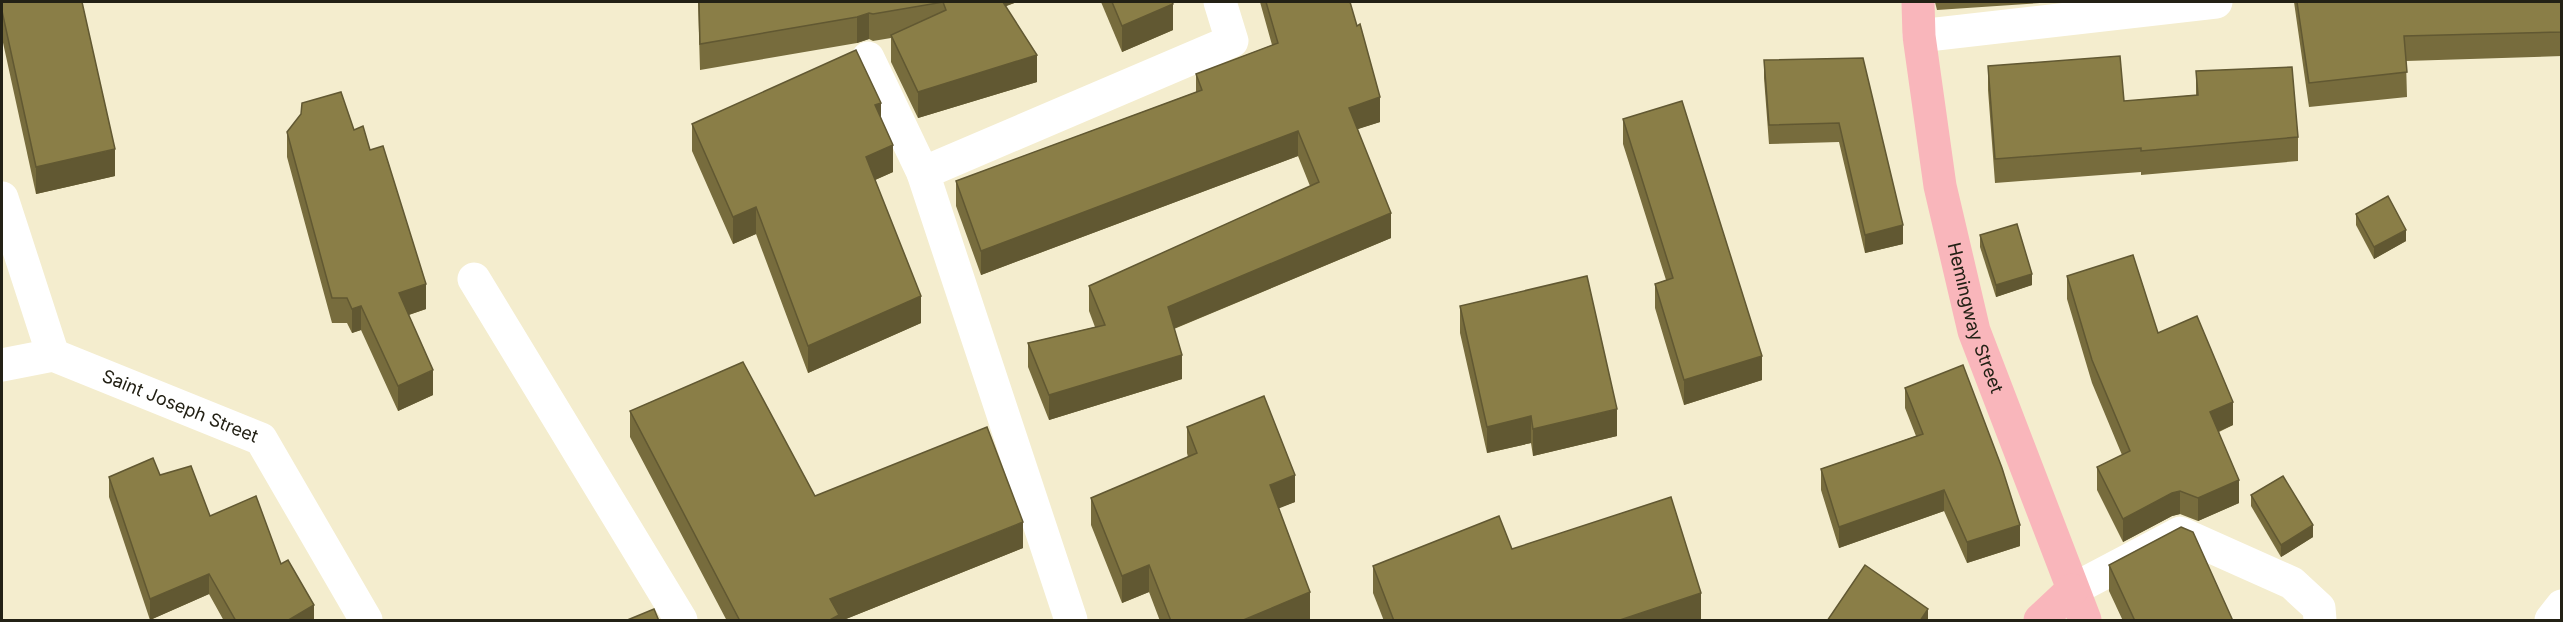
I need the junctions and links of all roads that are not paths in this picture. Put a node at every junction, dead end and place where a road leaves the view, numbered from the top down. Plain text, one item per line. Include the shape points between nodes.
1 (1220, 2) edge
2 (1918, 2) edge
3 (2216, 2) edge
4 (1920, 36) junction
5 (868, 58) dead end
6 (923, 173) junction
7 (2, 198) edge
8 (474, 279) dead end
9 (53, 355) junction
10 (2, 365) edge
11 (2072, 590) junction
12 (2562, 606) edge
13 (366, 621) edge
14 (681, 621) edge
15 (1071, 621) edge
16 (2040, 621) edge
17 (2085, 621) edge
18 (2320, 621) edge
19 (2551, 621) edge

1 - 6 street via 1232,41
2 - 4 main road, Hemingway Street
3 - 4 street
4 - 11 main road, Hemingway Street via 1940,186 1974,331
5 - 6 street
6 - 15 street
7 - 9 street
8 - 14 street
9 - 10 street
9 - 13 street, Saint Joseph Street via 261,439
11 - 16 main road
11 - 17 main road, Hemingway Street
11 - 18 street via 2180,532 2292,583 2319,608
12 - 19 street

